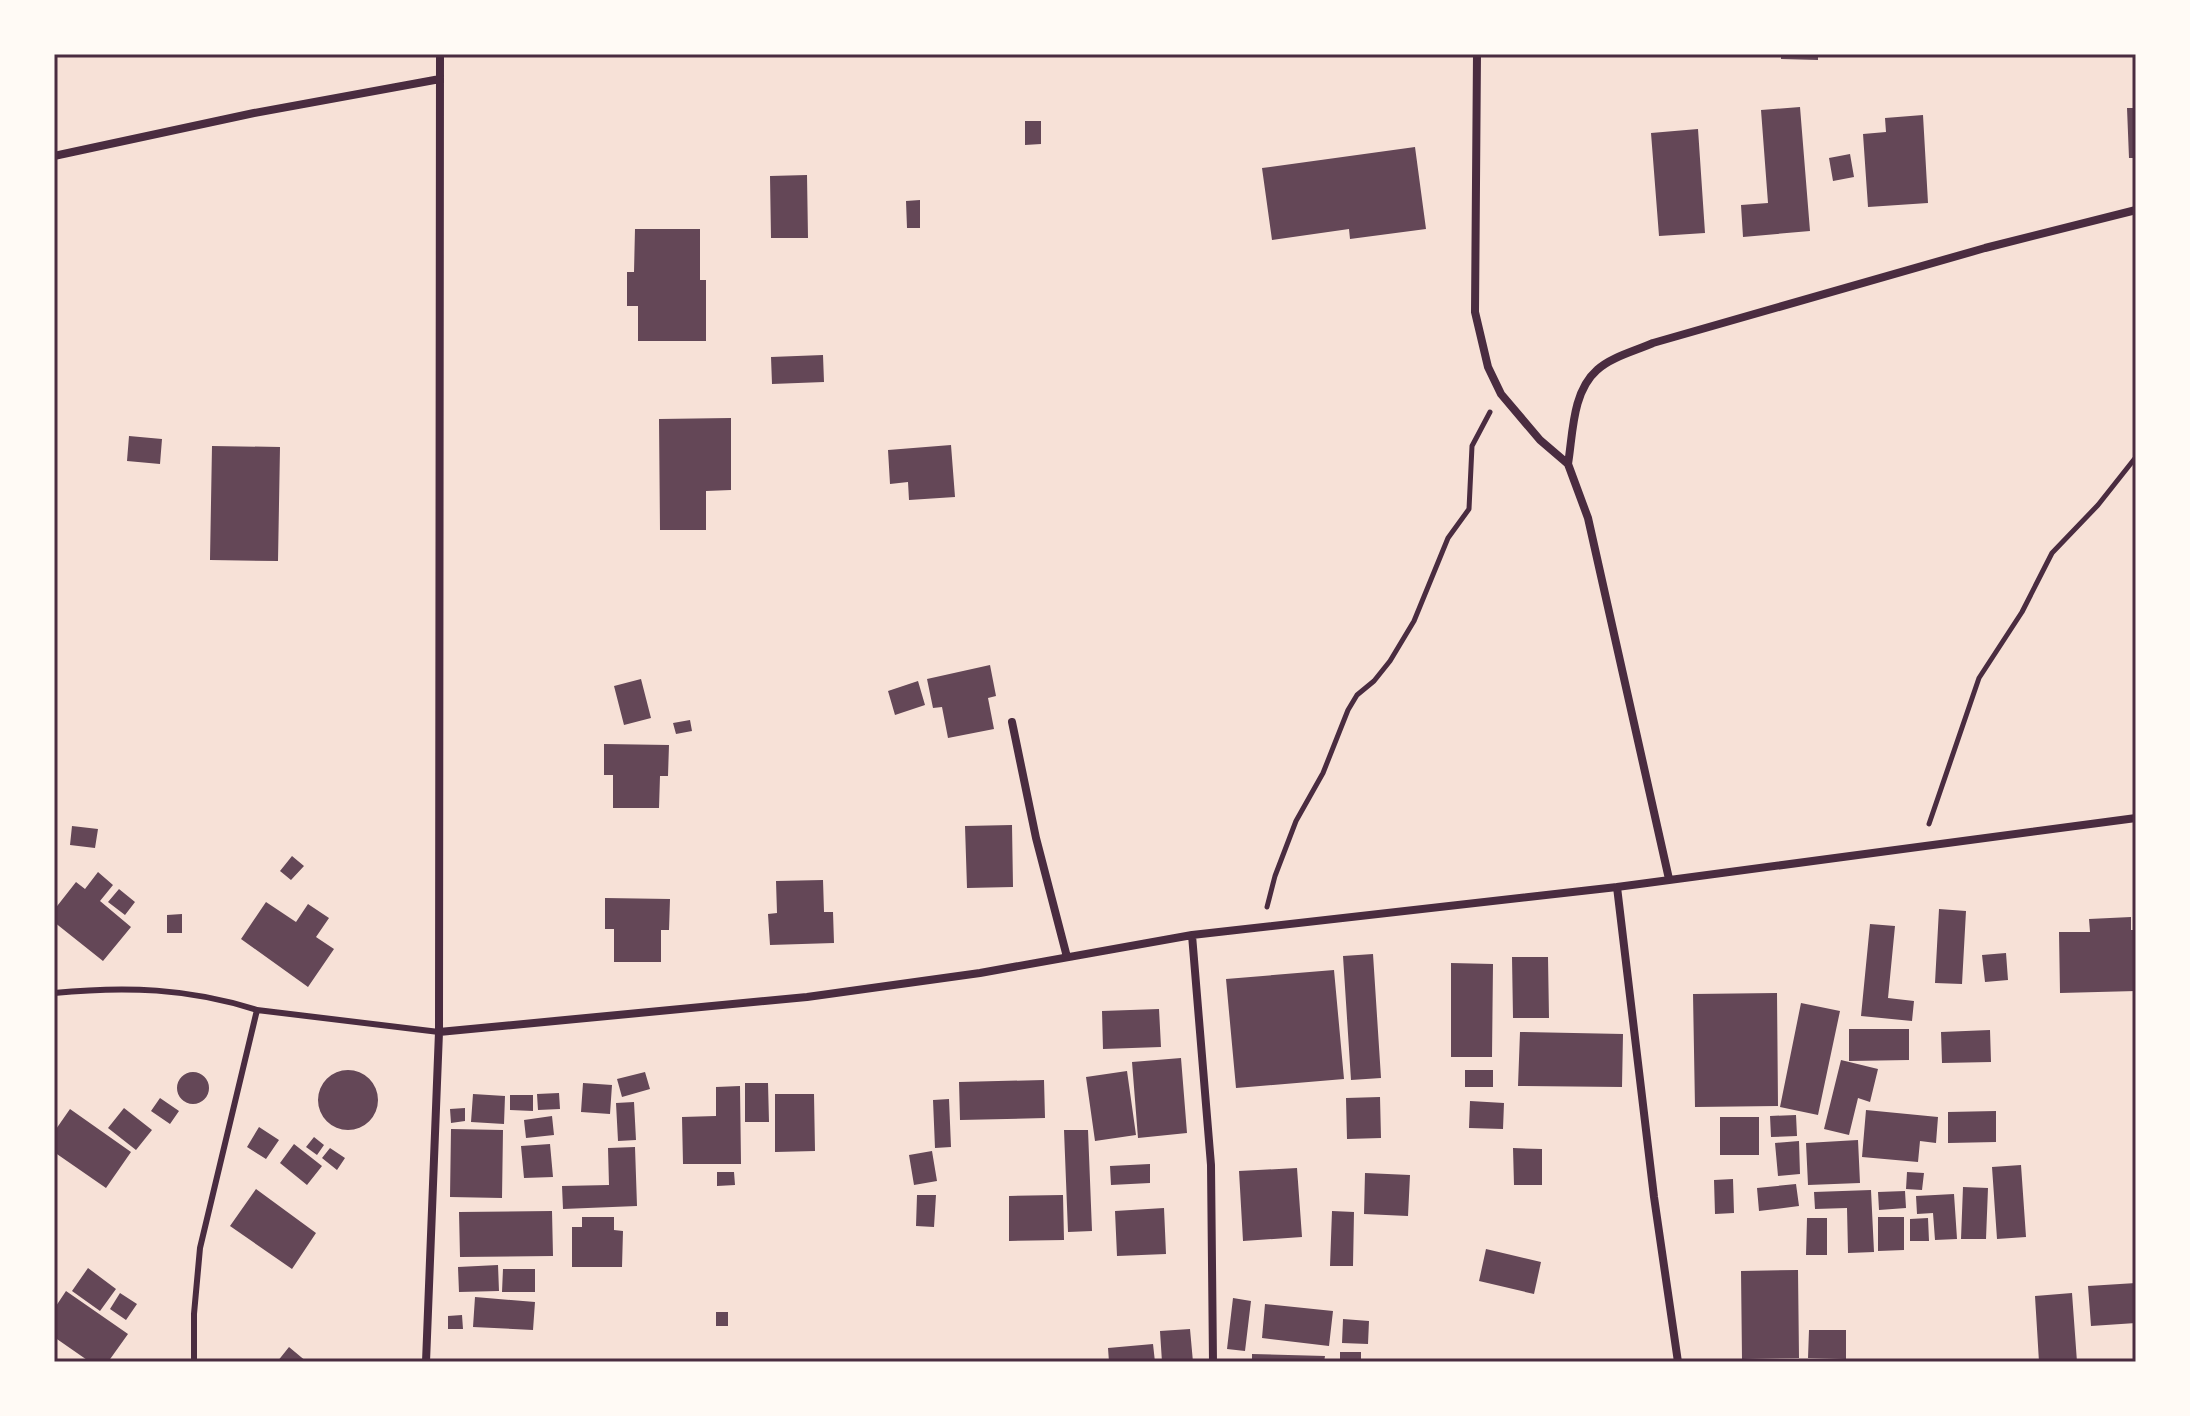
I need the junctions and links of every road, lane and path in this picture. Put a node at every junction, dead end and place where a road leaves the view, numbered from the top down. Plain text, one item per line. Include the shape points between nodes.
1 (440, 54) edge
2 (1477, 54) edge
3 (440, 79) junction
4 (54, 156) edge
5 (2136, 210) edge
6 (1501, 394) junction
7 (2136, 457) edge
8 (1568, 464) junction
9 (1012, 722) dead end
10 (2136, 818) edge
11 (1922, 846) junction
12 (1669, 879) junction
13 (1617, 887) junction
14 (1261, 928) junction
15 (1192, 935) junction
16 (1067, 957) junction
17 (54, 993) edge
18 (257, 1010) junction
19 (439, 1032) junction
20 (194, 1362) edge
21 (426, 1362) edge
22 (1213, 1362) edge
23 (1678, 1362) edge

1 - 3 street
2 - 6 street via 1475,312 1488,367
3 - 4 street
3 - 19 street
5 - 8 street via 1985,248 1653,343 1621,357 1597,369 1584,386
6 - 8 street
6 - 14 path via 1472,446 1469,509 1448,538 1414,621 1390,661 1348,710 1323,773 1296,821
7 - 11 path via 2052,553 2022,612 1986,664
8 - 12 street via 1588,518
9 - 16 street
10 - 11 street
11 - 12 street
12 - 13 street
13 - 14 street
13 - 23 street
14 - 15 street
15 - 16 street
15 - 22 street via 1211,1165
16 - 19 street via 807,997
17 - 18 lane via 179,992
18 - 19 lane
18 - 20 lane via 200,1248
19 - 21 street

